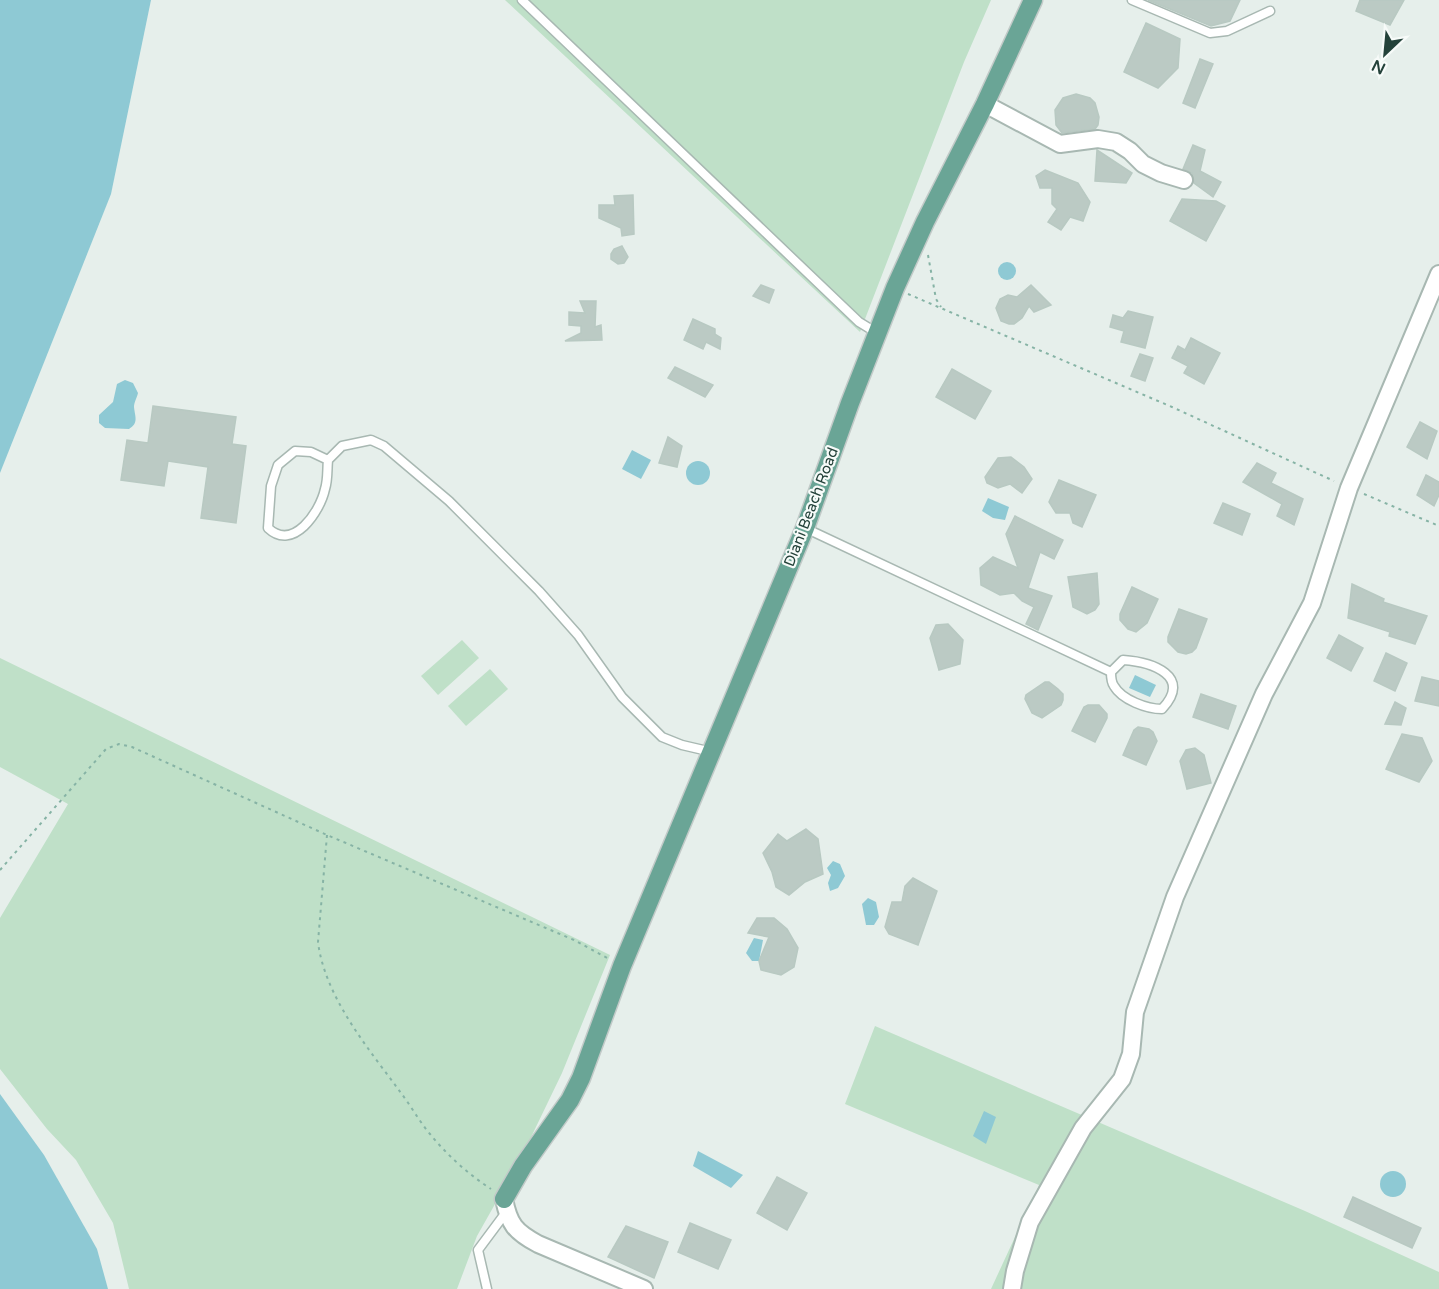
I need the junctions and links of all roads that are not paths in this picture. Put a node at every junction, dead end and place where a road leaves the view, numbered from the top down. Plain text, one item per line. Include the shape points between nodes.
1 (522, 0) edge
2 (1034, 0) edge
3 (1132, 0) edge
4 (1270, 12) dead end
5 (985, 104) junction
6 (1184, 180) dead end
7 (1439, 274) edge
8 (877, 333) junction
9 (328, 460) junction
10 (805, 528) junction
11 (1111, 672) junction
12 (712, 752) junction
13 (505, 1205) junction
14 (487, 1289) edge
15 (644, 1289) edge
16 (1012, 1289) edge

1 - 8 lane via 859,322
2 - 5 main road, Diani Beach Road
3 - 4 lane via 1210,33 1227,31
5 - 6 street via 1060,144 1098,139 1116,142 1143,164
5 - 8 main road, Diani Beach Road via 925,222
7 - 16 street via 1349,488 1312,603 1264,694 1175,897 1135,1011 1131,1054 1122,1079 1083,1128 1030,1222
8 - 10 main road, Diani Beach Road
9 - 9 lane via 311,452 295,451 278,465 268,528 274,533 290,535 316,513 326,489
9 - 12 lane via 342,446 371,440 384,446 448,501 539,591 578,635 622,697 662,737
10 - 11 lane
10 - 12 main road, Diani Beach Road
11 - 11 lane via 1112,684 1132,700 1154,709 1162,709 1170,701 1173,682 1153,666 1123,660
12 - 13 main road, Diani Beach Road via 570,1100 523,1166
13 - 14 lane via 477,1250
13 - 15 street via 515,1229 530,1240

